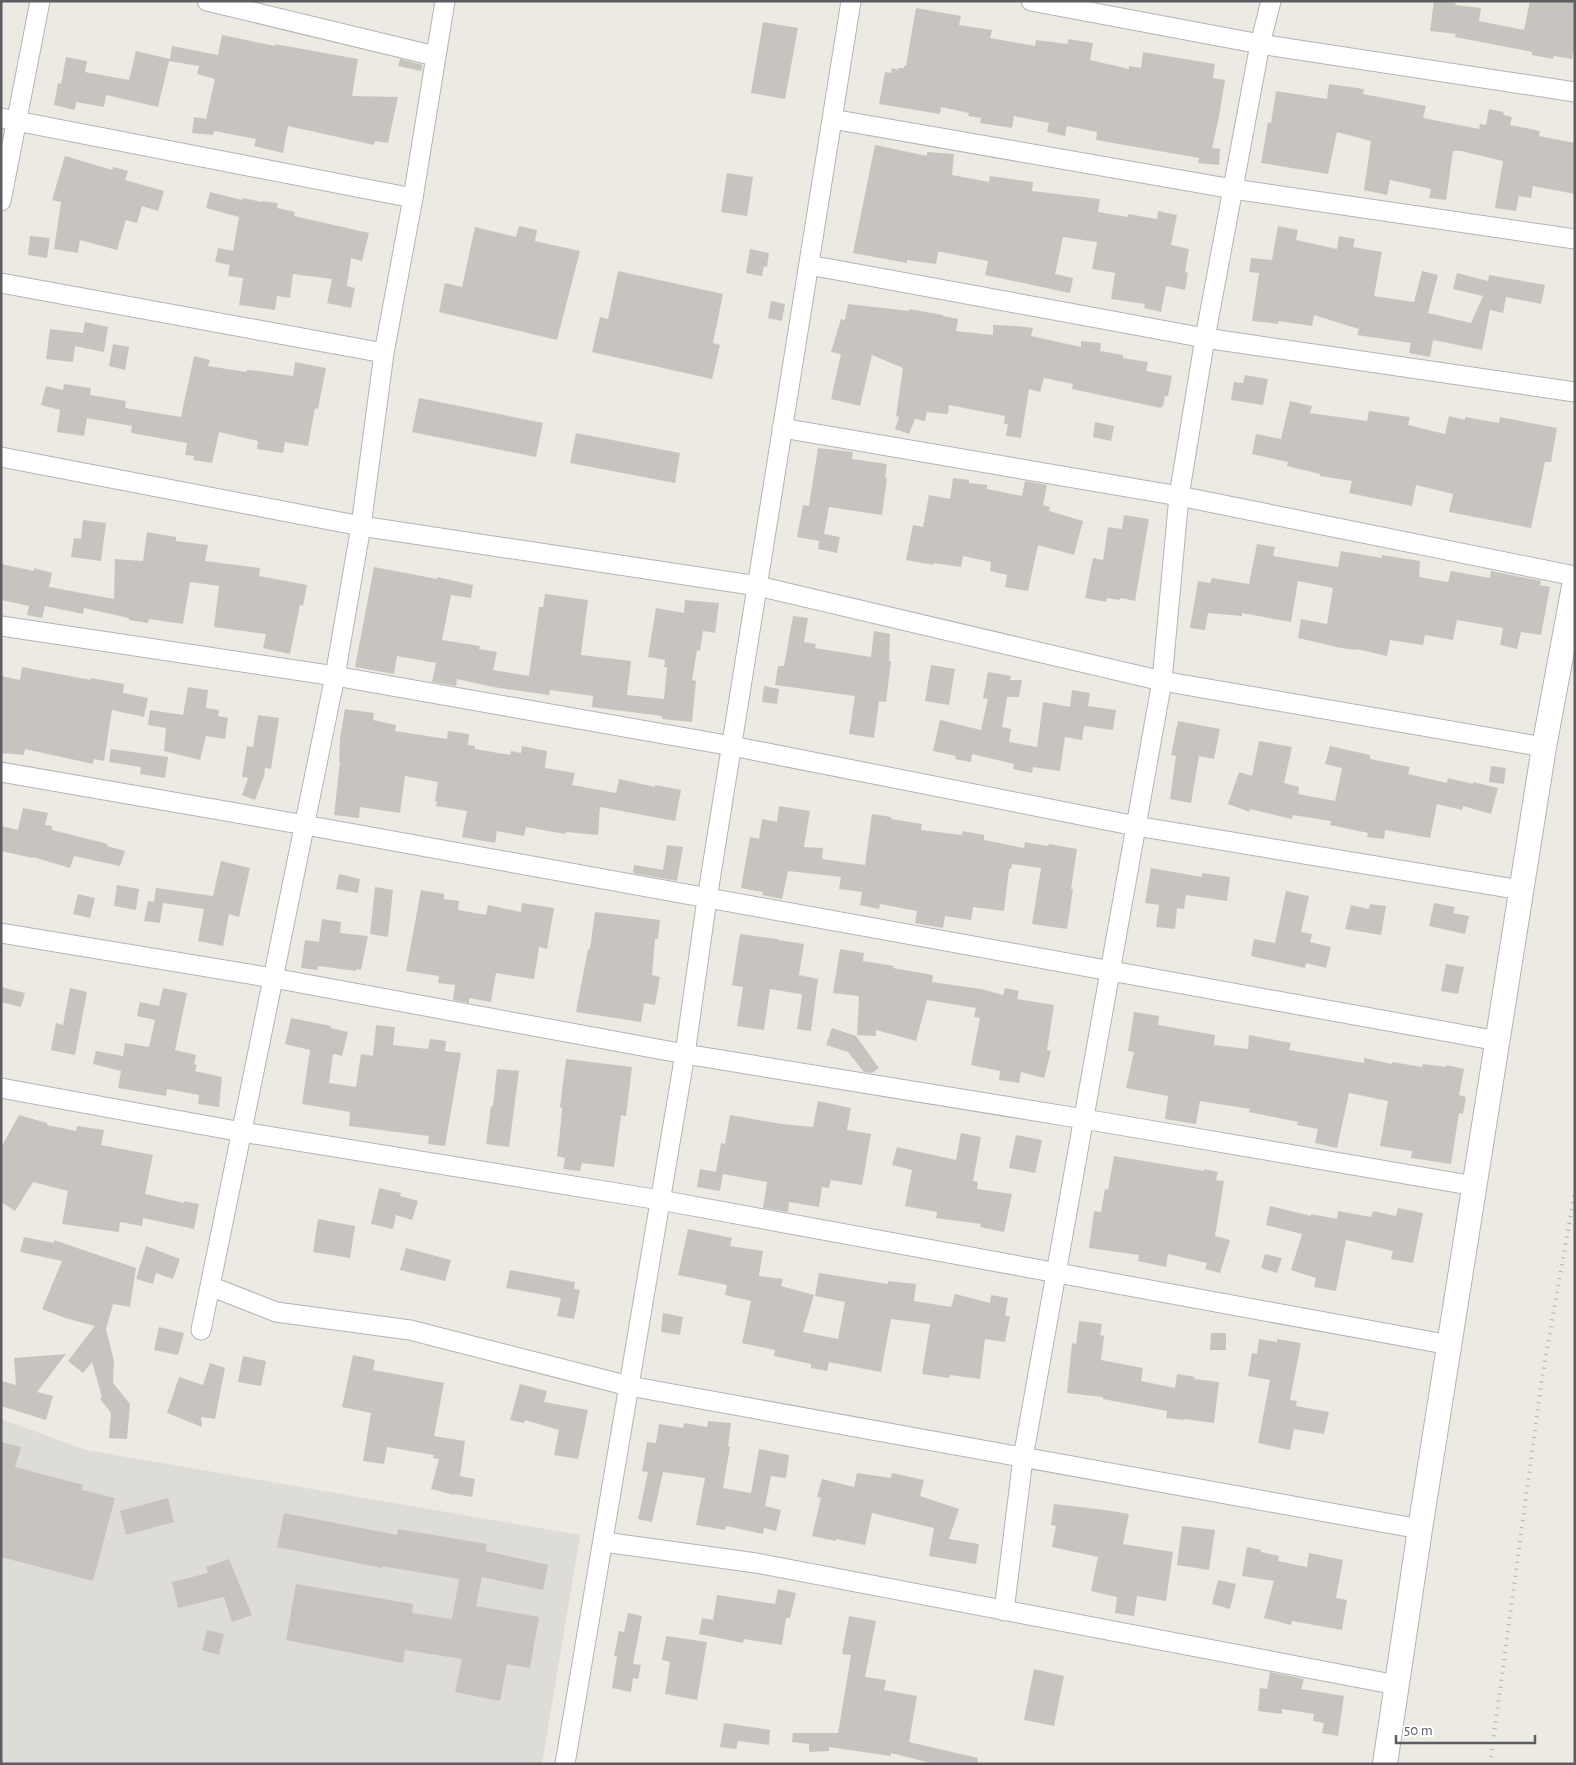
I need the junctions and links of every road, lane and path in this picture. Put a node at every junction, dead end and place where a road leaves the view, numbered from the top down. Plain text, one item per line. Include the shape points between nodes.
1 (40, 1) edge
2 (207, 1) edge
3 (445, 1) edge
4 (851, 1) edge
5 (1031, 1) edge
6 (1270, 1) edge
7 (1260, 44) junction
8 (435, 56) junction
9 (1575, 92) edge
10 (832, 119) junction
11 (9, 120) edge
12 (1233, 189) junction
13 (413, 198) junction
14 (1, 201) edge
15 (1575, 239) edge
16 (809, 265) junction
17 (1, 283) edge
18 (1205, 338) junction
19 (384, 353) junction
20 (1575, 392) edge
21 (782, 428) junction
22 (1, 457) edge
23 (1179, 496) junction
24 (360, 526) junction
25 (1575, 576) edge
26 (1575, 581) edge
27 (758, 586) junction
28 (1, 626) edge
29 (335, 676) junction
30 (1162, 681) junction
31 (732, 746) junction
32 (1544, 747) junction
33 (1, 772) edge
34 (305, 825) junction
35 (1136, 826) junction
36 (1521, 890) junction
37 (707, 899) junction
38 (1, 933) edge
39 (1110, 970) junction
40 (273, 978) junction
41 (1498, 1041) junction
42 (685, 1054) junction
43 (1, 1088) edge
44 (1084, 1118) junction
45 (242, 1132) junction
46 (1475, 1186) junction
47 (660, 1200) junction
48 (1056, 1273) junction
49 (210, 1286) junction
50 (201, 1330) dead end
51 (1450, 1345) junction
52 (629, 1386) junction
53 (1023, 1458) junction
54 (1420, 1529) junction
55 (604, 1542) junction
56 (1004, 1611) junction
57 (1397, 1685) junction
58 (565, 1764) edge
59 (1385, 1764) edge

1 - 11 street
2 - 8 street
3 - 8 street
4 - 10 street
5 - 7 street
6 - 7 street
7 - 9 street
7 - 12 street
8 - 13 street
10 - 12 street
10 - 16 street
11 - 13 street
11 - 14 street
12 - 15 street
12 - 18 street
13 - 19 street
16 - 18 street
16 - 21 street
17 - 19 street
18 - 20 street
18 - 23 street
19 - 24 street
21 - 23 street
21 - 27 street
22 - 24 street
23 - 25 street
23 - 30 street
24 - 27 street
24 - 29 street
26 - 32 street
27 - 30 street
27 - 31 street
28 - 29 street
29 - 31 street
29 - 34 street
30 - 32 street
30 - 35 street
31 - 35 street
31 - 37 street
32 - 36 street
33 - 34 street
34 - 37 street
34 - 40 street
35 - 36 street
35 - 39 street
36 - 41 street
37 - 39 street
37 - 42 street
38 - 40 street
39 - 41 street
39 - 44 street
40 - 42 street
40 - 45 street
41 - 46 street
42 - 44 street
42 - 47 street
43 - 45 street
44 - 46 street
44 - 48 street
45 - 47 street
45 - 49 street
46 - 51 street
47 - 48 street
47 - 52 street
48 - 51 street
48 - 53 street
49 - 50 street
49 - 52 street via 276,1312 410,1330
51 - 54 street
52 - 53 street
52 - 55 street
53 - 54 street
53 - 56 street
54 - 57 street
55 - 56 street via 756,1563
55 - 58 street
56 - 57 street
57 - 59 street

